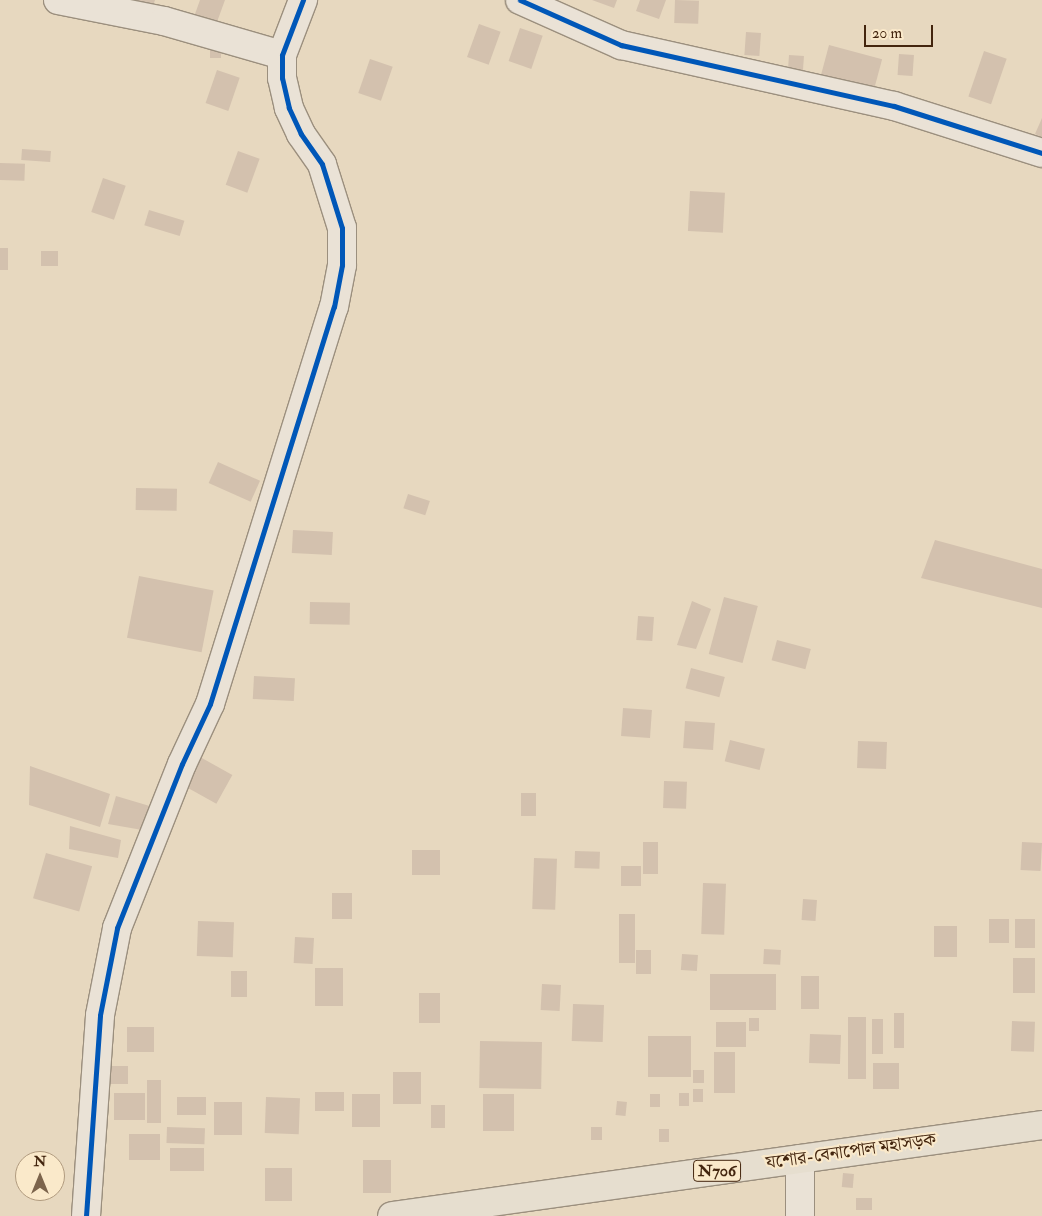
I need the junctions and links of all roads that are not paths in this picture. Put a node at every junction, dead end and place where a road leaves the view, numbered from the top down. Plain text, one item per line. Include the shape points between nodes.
1 (58, 0) edge
2 (303, 0) edge
3 (520, 0) edge
4 (282, 55) junction
5 (1042, 152) edge
6 (1042, 1125) edge
7 (800, 1159) junction
8 (86, 1216) edge
9 (392, 1216) edge
10 (800, 1216) edge

1 - 4 street via 164,21
2 - 4 street
3 - 5 street via 621,45 894,106
4 - 8 street via 282,78 288,108 322,164 342,228 342,265 334,307 210,704 182,764 117,928 100,1015
6 - 7 highway, যশোর-বেনাপোল মহাসড়ক / N706
7 - 9 highway, যশোর-বেনাপোল মহাসড়ক / N706
7 - 10 street

